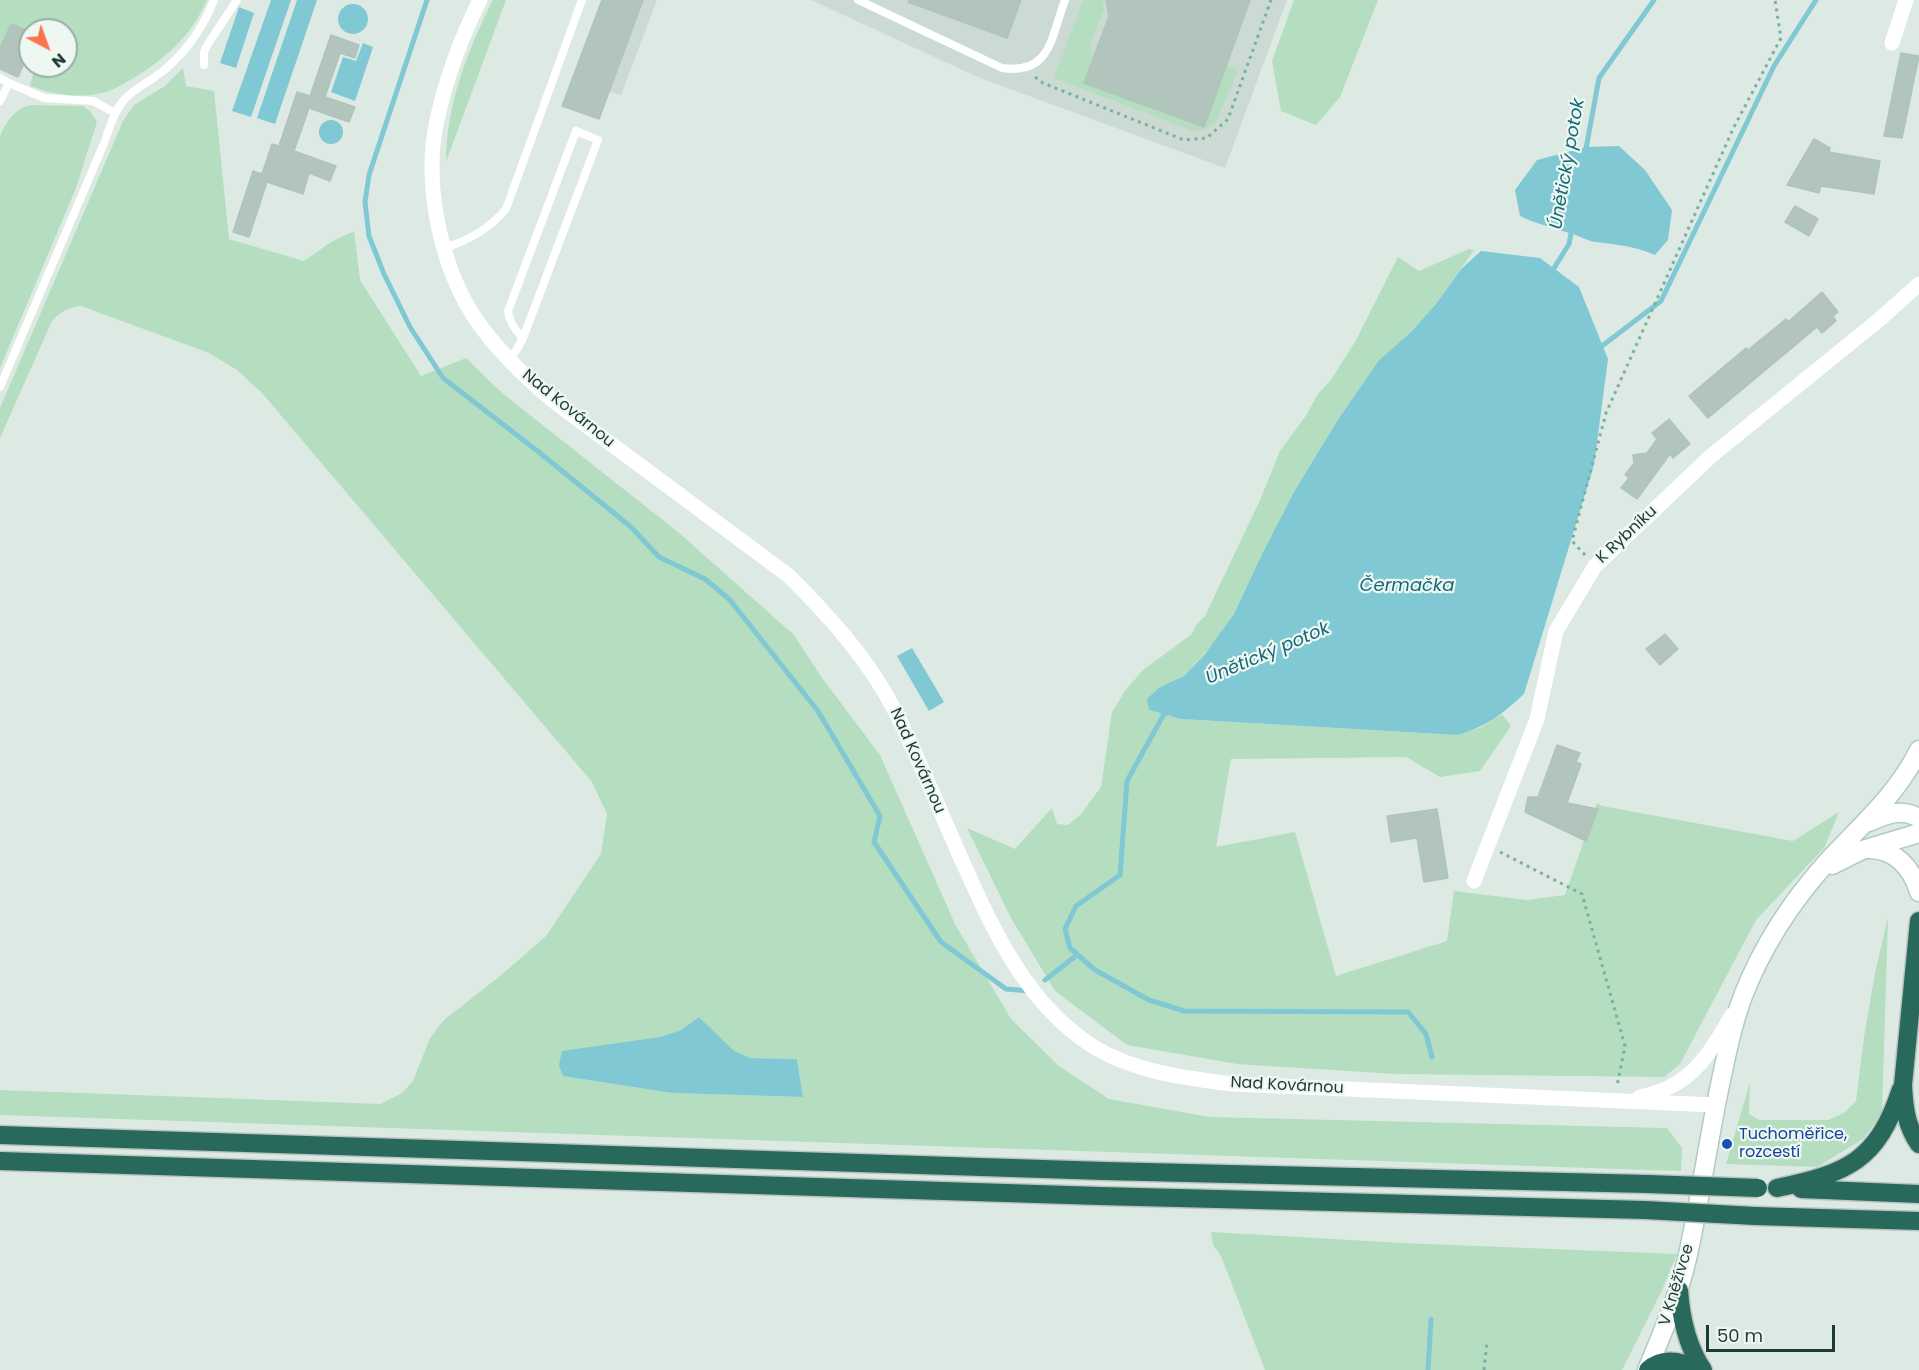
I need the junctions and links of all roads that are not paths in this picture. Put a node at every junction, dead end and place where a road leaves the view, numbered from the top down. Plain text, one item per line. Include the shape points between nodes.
1 (214, 0) edge
2 (237, 0) edge
3 (480, 0) edge
4 (582, 0) edge
5 (858, 0) edge
6 (1065, 0) edge
7 (1906, 0) edge
8 (1892, 44) dead end
9 (204, 65) dead end
10 (0, 78) edge
11 (9, 83) junction
12 (0, 101) edge
13 (115, 113) junction
14 (444, 248) junction
15 (1919, 284) edge
16 (523, 338) junction
17 (508, 358) junction
18 (0, 387) edge
19 (1919, 750) edge
20 (1919, 818) edge
21 (1865, 824) junction
22 (1919, 833) edge
23 (1862, 850) junction
24 (1474, 881) dead end
25 (1807, 885) junction
26 (1919, 892) edge
27 (1919, 921) edge
28 (1743, 997) junction
29 (1903, 1084) junction
30 (1618, 1101) junction
31 (1715, 1105) junction
32 (0, 1135) edge
33 (1919, 1144) edge
34 (0, 1161) edge
35 (1777, 1188) junction
36 (1919, 1194) edge
37 (1919, 1221) edge
38 (1678, 1290) junction
39 (1647, 1370) edge
40 (1702, 1370) edge

1 - 13 lane via 196,34 177,57 130,93
2 - 9 lane via 208,44
3 - 14 street, Nad Kovárnou via 458,51 436,122 433,182
4 - 14 lane via 506,209 474,237
5 - 6 lane via 1002,68 1018,70 1044,56
7 - 8 street
10 - 11 lane
11 - 12 lane
11 - 13 lane via 44,98 93,101
13 - 18 lane
14 - 17 street, Nad Kovárnou via 464,300
15 - 24 street, K Rybníku via 1711,456 1595,566 1556,631 1537,719
16 - 16 lane via 598,140 576,131 508,311
16 - 17 lane
17 - 30 street, Nad Kovárnou via 556,403 789,576 851,643 895,711 984,911 1019,974 1063,1024 1094,1047 1173,1077 1233,1084
19 - 21 street via 1904,778
20 - 21 street via 1896,812
21 - 25 street
22 - 23 street
23 - 25 street via 1839,860
23 - 26 street via 1877,849 1896,857 1914,878
25 - 28 street, V Kněžívce via 1767,945
27 - 29 highway
28 - 30 street via 1713,1048 1691,1074 1668,1089
28 - 31 street, V Kněžívce
29 - 33 highway via 1909,1125
29 - 35 highway via 1884,1131 1862,1157 1833,1174
30 - 31 street, Nad Kovárnou
31 - 38 street, V Kněžívce
32 - 35 highway, bridge via 1104,1171
34 - 37 highway, bridge
35 - 36 highway
38 - 39 street, V Kněžívce
38 - 40 highway via 1682,1321
39 - 40 highway via 1676,1360

